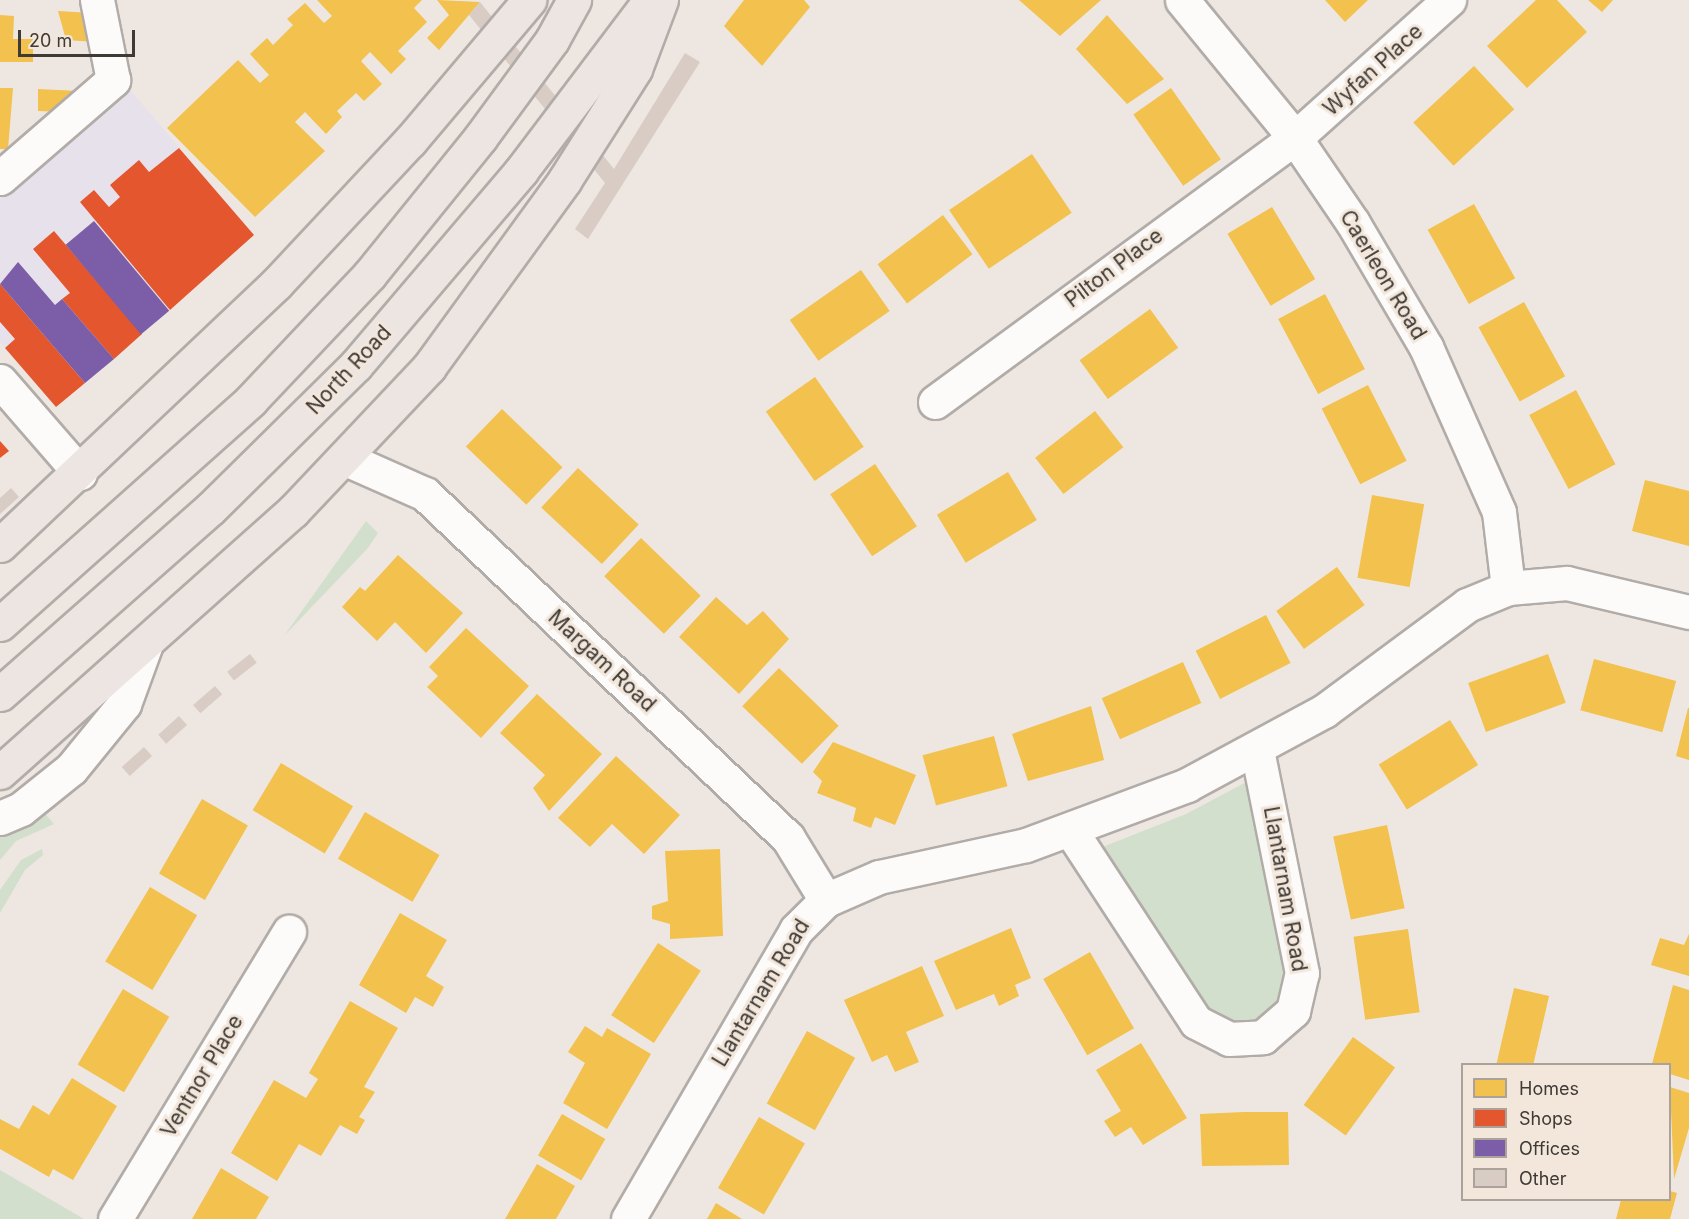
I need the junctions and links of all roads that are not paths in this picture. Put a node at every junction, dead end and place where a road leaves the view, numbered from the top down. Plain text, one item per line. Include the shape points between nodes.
1 (97, 0) edge
2 (528, 0) edge
3 (574, 0) edge
4 (650, 0) edge
5 (661, 0) edge
6 (1182, 0) edge
7 (1449, 0) edge
8 (1295, 138) junction
9 (0, 178) edge
10 (0, 381) edge
11 (935, 402) dead end
12 (346, 459) junction
13 (80, 473) junction
14 (0, 545) edge
15 (1508, 588) junction
16 (1689, 612) edge
17 (0, 624) edge
18 (146, 644) junction
19 (0, 694) edge
20 (1257, 750) junction
21 (0, 772) edge
22 (0, 818) edge
23 (1071, 831) junction
24 (826, 900) junction
25 (289, 933) dead end
26 (115, 1219) edge
27 (628, 1219) edge

1 - 9 street via 112,80
2 - 13 main road via 341,215
3 - 17 main road via 552,40 480,138 370,274 251,400
4 - 19 main road, North Road via 521,171 356,365 268,455
5 - 12 main road via 635,69 564,181 429,367
6 - 8 street, Caerleon Road
7 - 8 street, Wyfan Place
8 - 11 street, Pilton Place
8 - 15 street, Caerleon Road via 1353,223 1463,423 1499,512
10 - 13 street
12 - 18 main road
12 - 24 street, Margam Road via 425,494 788,838
13 - 14 main road
15 - 16 street, Llantarnam Road via 1568,583
15 - 20 street, Llantarnam Road via 1467,605 1347,695
18 - 21 main road
18 - 22 street via 124,705 71,769 21,809
20 - 23 street, Llantarnam Road via 1167,794
20 - 23 street, Llantarnam Road via 1302,973 1293,1011 1263,1037 1229,1039 1196,1022
23 - 24 street, Llantarnam Road via 961,862 879,877
24 - 27 street, Llantarnam Road via 796,930
25 - 26 street, Ventnor Place

